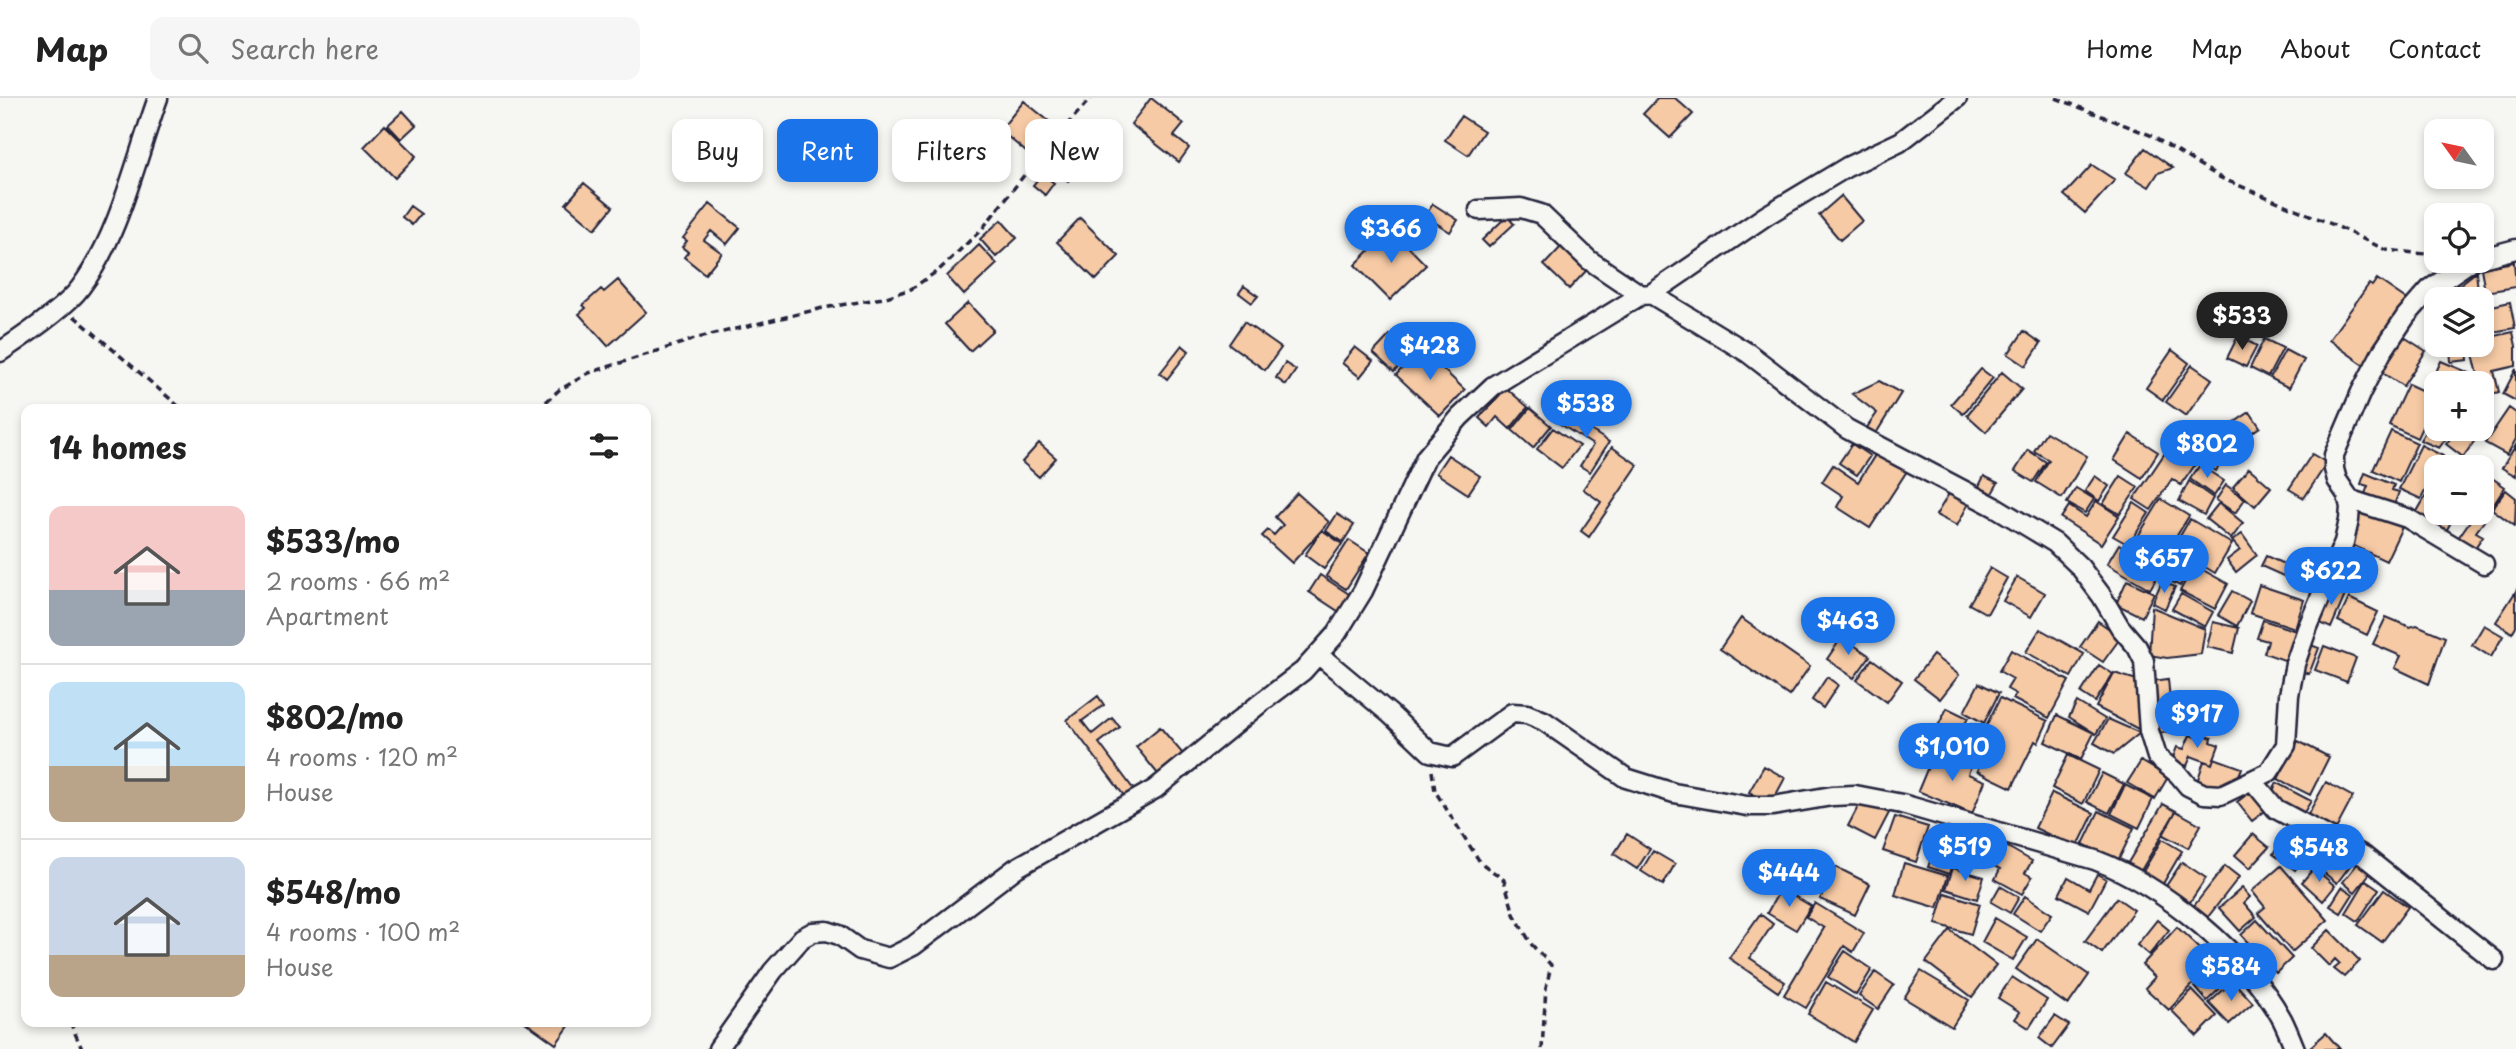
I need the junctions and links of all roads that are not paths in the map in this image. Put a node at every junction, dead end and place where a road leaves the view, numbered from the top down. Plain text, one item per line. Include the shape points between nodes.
1 (158, 98) edge
2 (1957, 98) edge
3 (1479, 210) dead end
4 (2516, 249) edge
5 (2494, 254) edge
6 (2453, 273) edge
7 (1646, 295) junction
8 (0, 352) edge
9 (2348, 499) junction
10 (2484, 564) dead end
11 (1318, 654) junction
12 (2253, 780) junction
13 (2494, 960) dead end
14 (718, 1049) edge
15 (2295, 1049) edge

1 - 8 street via 111,236 79,290
2 - 7 street via 1900,142 1847,167 1767,215
3 - 7 street via 1521,208 1541,214 1589,260
4 - 5 street
6 - 9 street via 2430,289 2406,316 2361,392 2334,455 2337,480
7 - 11 street via 1493,386 1460,417 1426,457 1363,591
7 - 12 street via 1748,353 1847,429 2055,543 2080,567 2144,661 2149,731 2157,757 2188,786 2204,794 2221,795
9 - 10 street via 2407,518
9 - 12 street via 2344,542 2295,664 2286,745 2269,772
11 - 14 street via 1303,671 1155,789 1016,868 913,946 889,958 860,950 827,931 802,938
11 - 15 street via 1430,752 1452,757 1512,713 1527,714 1626,778 1674,793 1747,806 1855,795 1902,804 2123,870 2200,924 2231,953 2282,1019
12 - 13 street via 2276,809 2364,856

